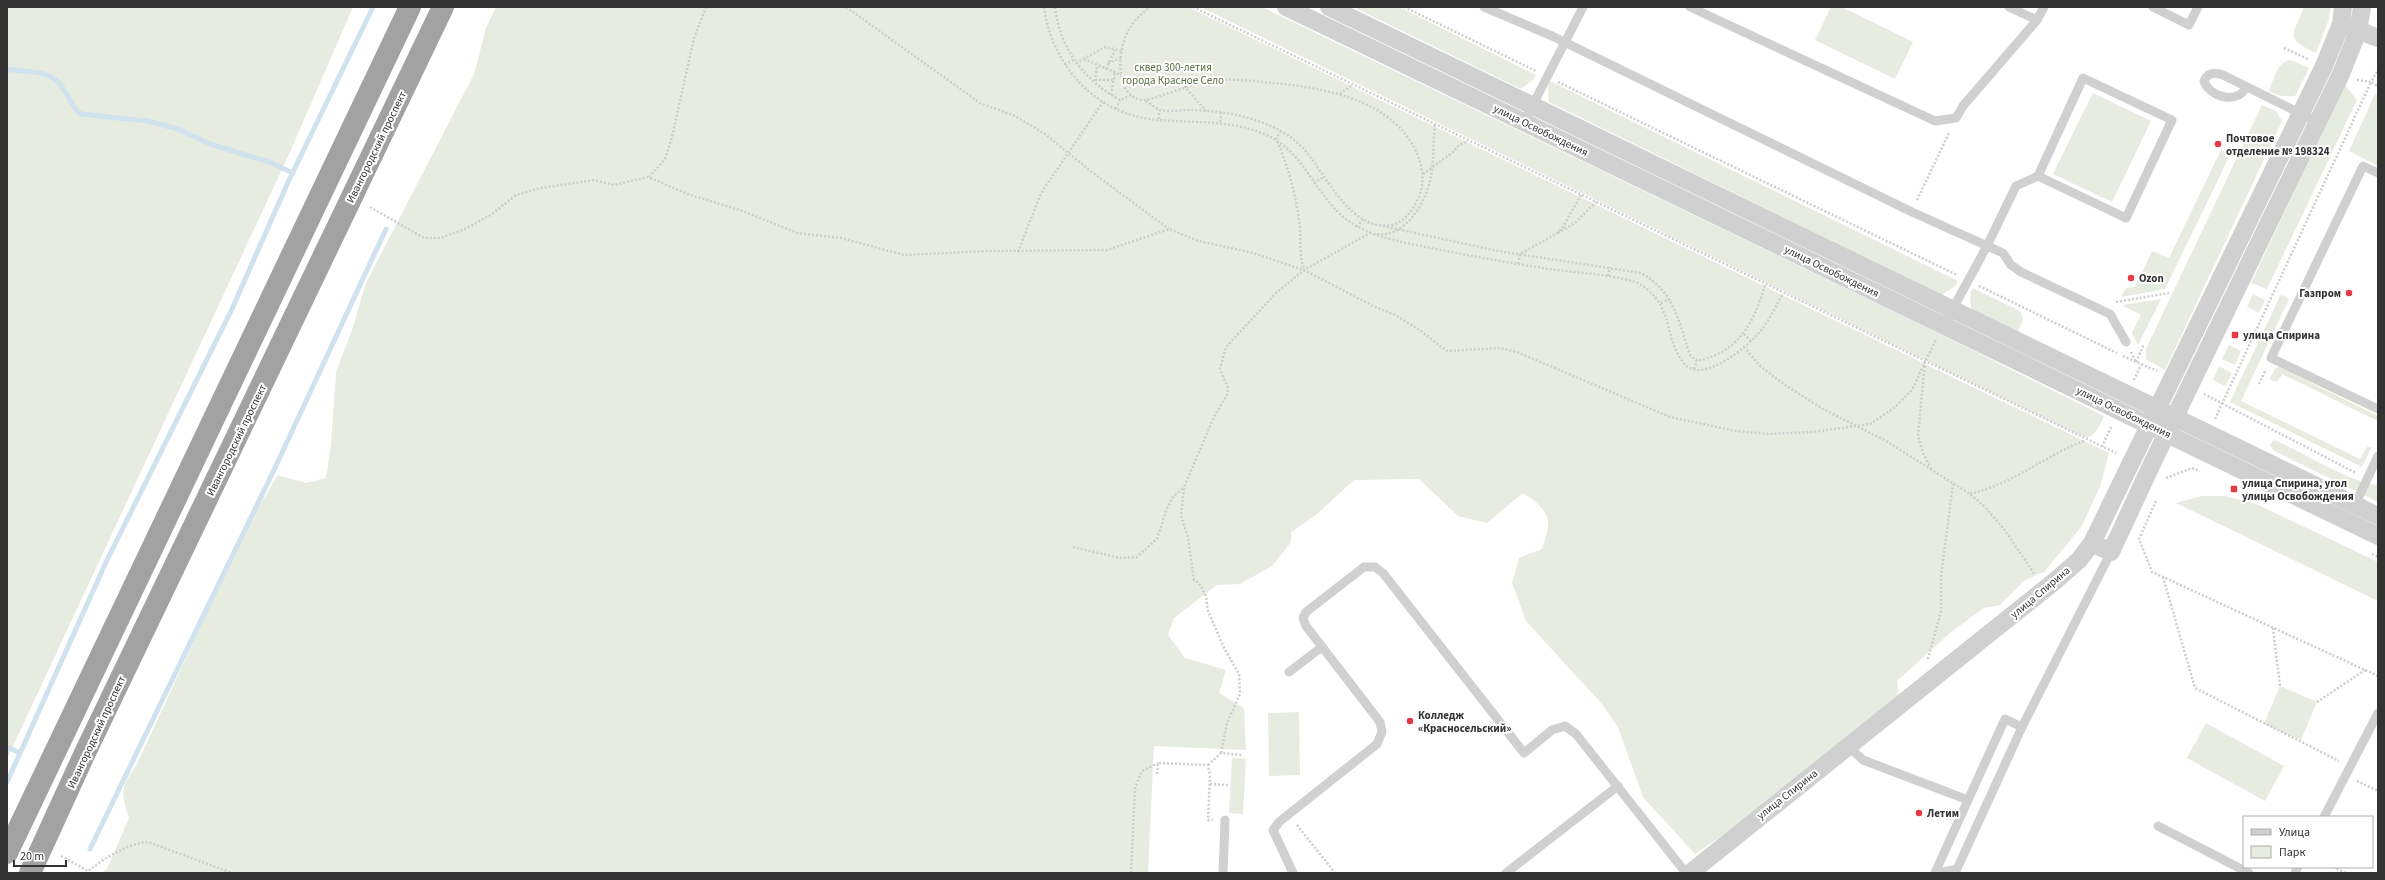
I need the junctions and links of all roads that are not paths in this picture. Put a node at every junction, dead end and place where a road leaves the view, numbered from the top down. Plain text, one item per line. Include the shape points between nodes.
1 (410, 7) edge
2 (443, 7) edge
3 (1286, 7) edge
4 (1329, 7) edge
5 (1484, 7) edge
6 (1583, 7) edge
7 (1690, 7) edge
8 (2009, 7) edge
9 (2044, 7) edge
10 (2153, 7) edge
11 (2198, 7) edge
12 (2362, 7) edge
13 (2342, 15) edge
14 (2037, 20) junction
15 (2358, 31) junction
16 (2378, 38) edge
17 (1564, 42) junction
18 (2246, 87) dead end
19 (1532, 106) junction
20 (2300, 113) junction
21 (1524, 122) junction
22 (2318, 122) junction
23 (2378, 173) edge
24 (2038, 176) junction
25 (1987, 246) junction
26 (1952, 309) junction
27 (1944, 325) junction
28 (2126, 342) dead end
29 (2378, 409) edge
30 (2155, 417) junction
31 (2171, 426) junction
32 (2378, 456) edge
33 (2355, 505) junction
34 (2378, 516) edge
35 (2348, 521) junction
36 (2378, 536) edge
37 (2092, 543) junction
38 (2111, 552) junction
39 (1322, 647) junction
40 (1289, 672) dead end
41 (2378, 713) edge
42 (2022, 727) junction
43 (1848, 746) junction
44 (1618, 786) junction
45 (1968, 800) junction
46 (2325, 816) edge
47 (1225, 820) dead end
48 (2158, 826) dead end
49 (7, 853) edge
50 (30, 873) edge
51 (1223, 873) edge
52 (1293, 873) edge
53 (1506, 873) edge
54 (1686, 873) edge
55 (1690, 873) edge
56 (1935, 873) edge
57 (1939, 873) edge
58 (2249, 873) edge

1 - 49 highway
2 - 50 highway, Ивангородский проспект
3 - 21 street, улица Освобождения
4 - 19 street, улица Освобождения
5 - 17 lane
6 - 17 lane
7 - 14 lane via 1935,121 1956,118 1963,106
8 - 14 lane
9 - 14 lane
10 - 11 lane via 2189,25
12 - 15 street
13 - 15 street
13 - 20 street, улица Спирина via 2324,66
15 - 16 street
15 - 22 street
17 - 19 lane
17 - 25 lane
18 - 20 lane
19 - 21 lane
19 - 26 street, улица Освобождения
20 - 22 lane
20 - 30 street, улица Спирина
21 - 27 street, улица Освобождения
22 - 31 street
23 - 29 lane via 2362,166 2271,358
24 - 24 lane via 2126,218 2172,120 2083,78
24 - 25 lane via 2016,186
25 - 26 lane
25 - 28 lane via 2003,253 2011,265 2020,272 2110,314
26 - 27 lane
26 - 30 street, улица Освобождения
27 - 30 street, улица Освобождения
30 - 31 street, улица Освобождения
30 - 37 street, улица Спирина
31 - 33 street, улица Освобождения
31 - 35 street, улица Освобождения
31 - 38 street
32 - 33 lane
33 - 34 street, улица Освобождения
33 - 35 lane
35 - 36 street, улица Освобождения
37 - 38 street
37 - 43 street, улица Спирина via 2079,560 2043,591
38 - 42 lane
39 - 40 lane
39 - 44 lane via 1306,626 1303,618 1306,612 1364,567 1375,567 1383,573 1524,753 1552,730 1565,726 1576,734
39 - 52 lane via 1380,722 1382,732 1377,744 1289,814 1273,830
41 - 46 lane
42 - 45 lane via 2005,719
42 - 57 lane via 1957,869
43 - 45 lane via 1863,760
43 - 55 street, улица Спирина
44 - 53 lane
44 - 54 lane
45 - 56 lane
47 - 51 lane
48 - 58 lane

